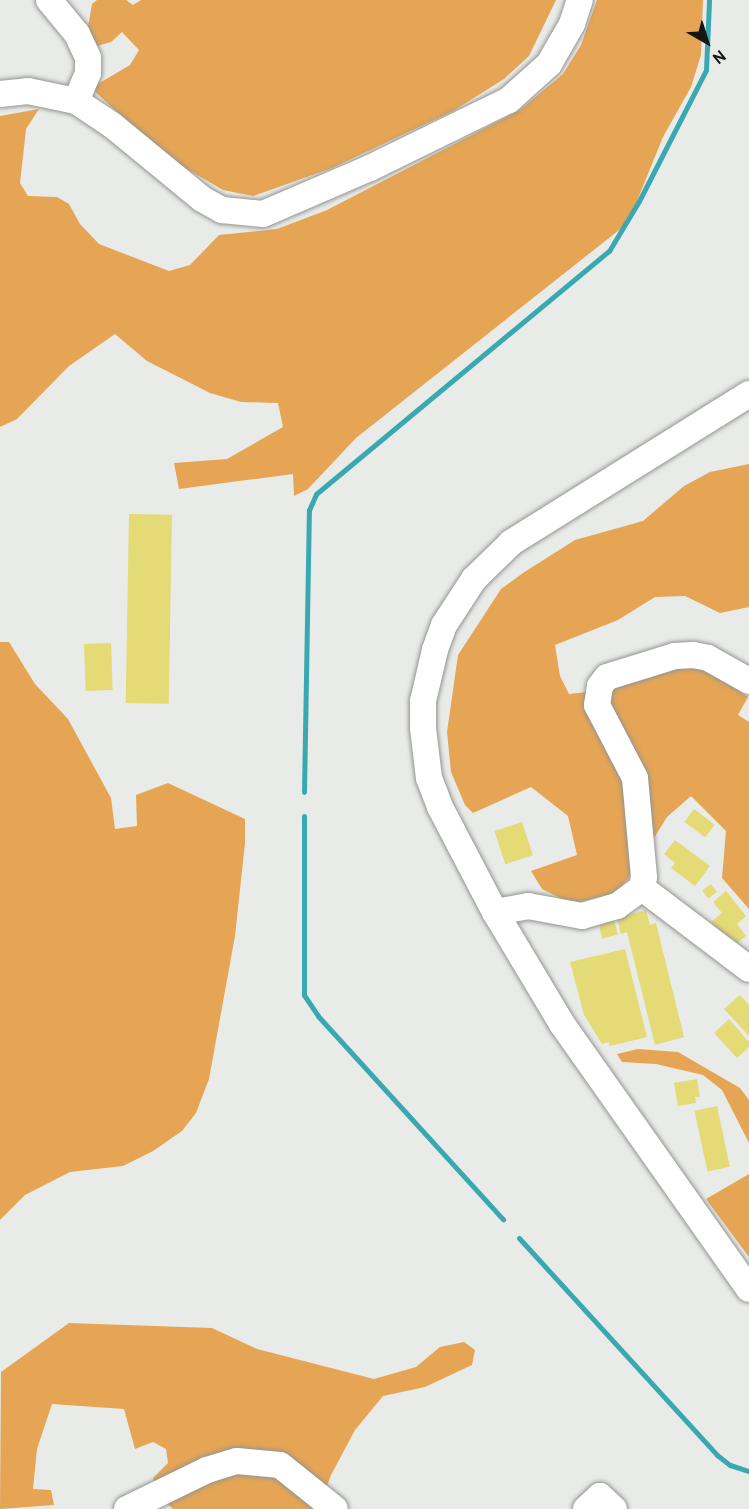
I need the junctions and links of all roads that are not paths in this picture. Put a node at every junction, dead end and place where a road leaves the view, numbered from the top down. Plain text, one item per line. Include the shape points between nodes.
1 (49, 0) edge
2 (580, 0) edge
3 (0, 94) edge
4 (76, 101) junction
5 (749, 394) edge
6 (749, 681) edge
7 (642, 888) junction
8 (495, 912) junction
9 (749, 969) edge
10 (749, 1289) edge
11 (128, 1509) edge
12 (335, 1509) edge
13 (586, 1509) edge
14 (614, 1509) edge

1 - 4 street via 77,34 88,58 88,73
2 - 4 street via 572,24 549,64 509,100 350,177 263,214 222,210 202,199 112,125
3 - 4 street via 28,91
5 - 8 street via 511,543 474,579 444,625 423,701 423,752 440,807
6 - 7 street via 708,658 675,656 617,671 600,686 597,705 635,778 644,869
7 - 8 street via 617,906 582,916 528,906
7 - 9 street
8 - 10 street via 562,1024
11 - 12 street via 207,1470 237,1461 279,1465
13 - 14 street via 600,1496

